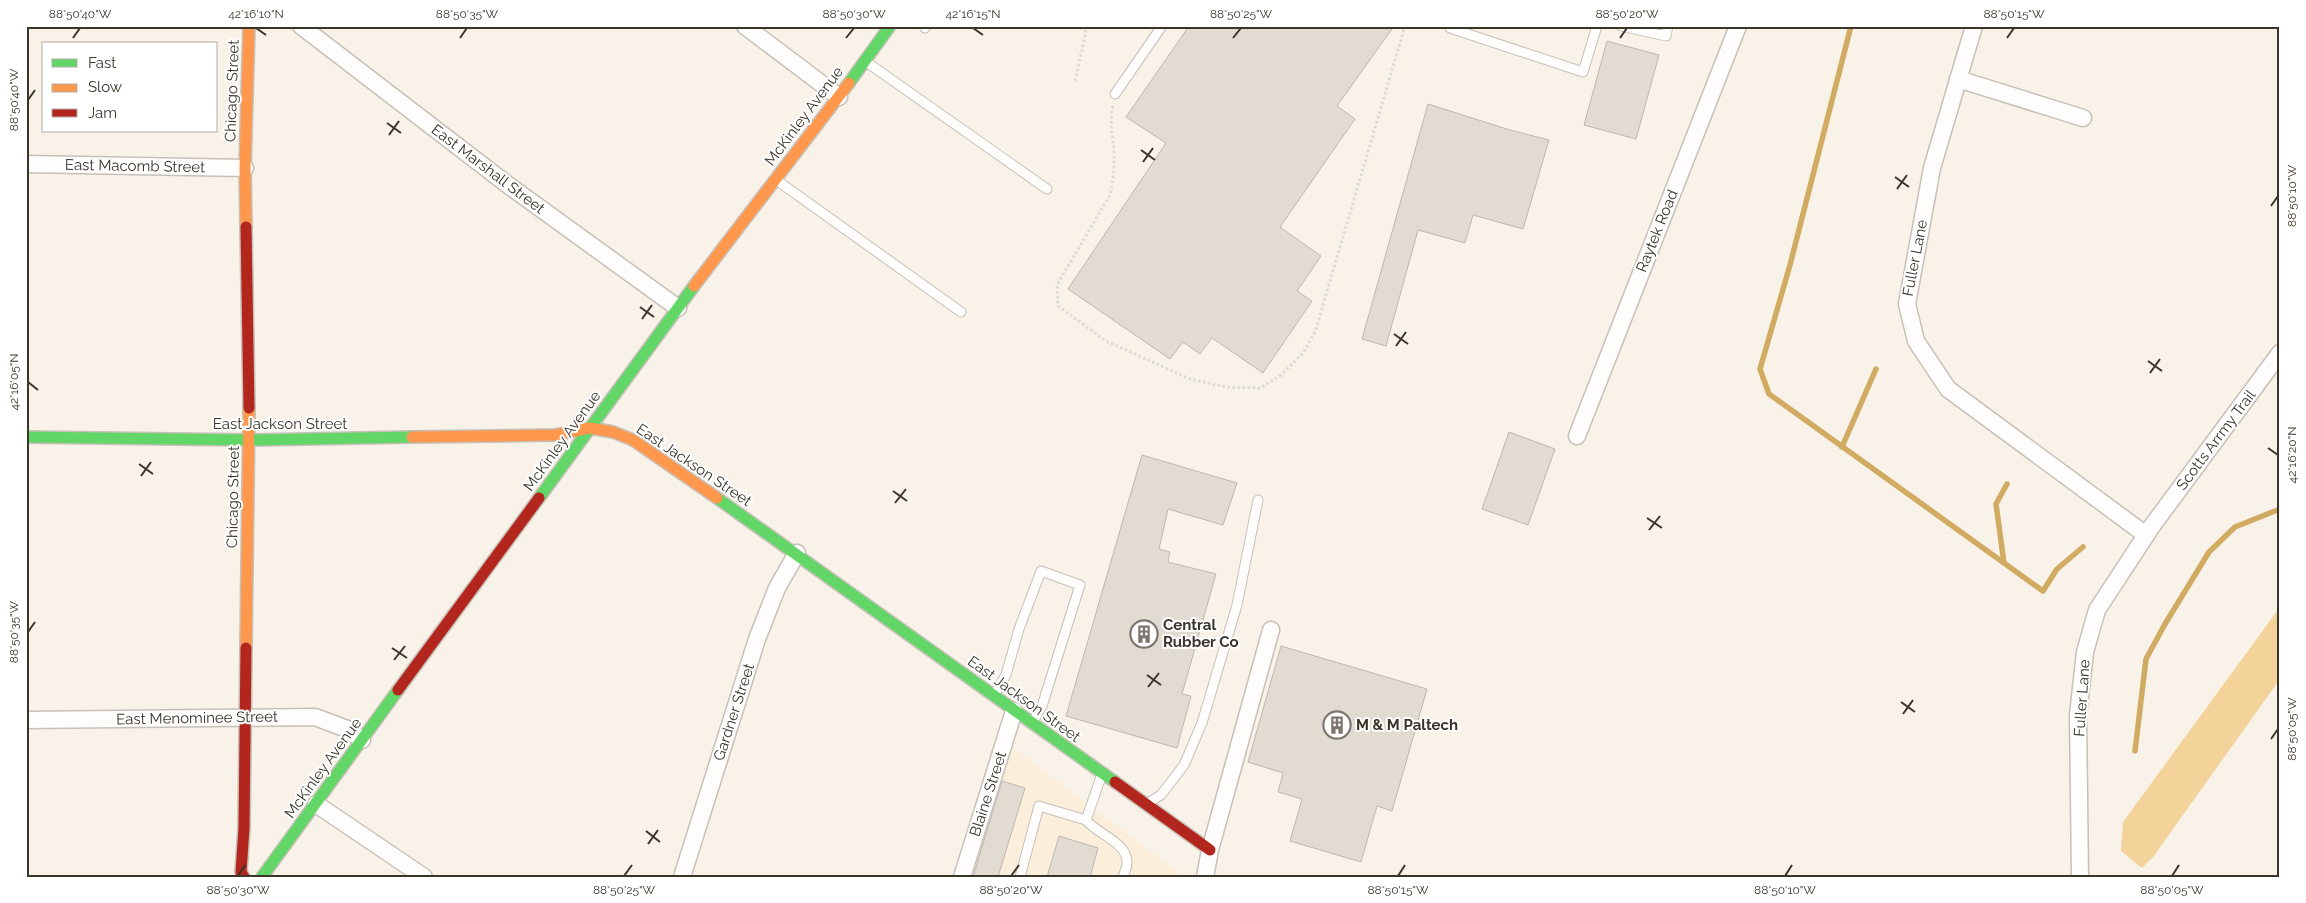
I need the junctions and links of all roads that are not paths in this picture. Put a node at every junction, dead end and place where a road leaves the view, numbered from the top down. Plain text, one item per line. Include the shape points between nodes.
1 (249, 26) edge
2 (301, 26) edge
3 (745, 26) edge
4 (890, 26) edge
5 (1162, 26) edge
6 (1597, 26) edge
7 (1621, 26) edge
8 (1668, 26) edge
9 (1738, 26) edge
10 (1974, 26) edge
11 (1450, 27) edge
12 (864, 61) junction
13 (1958, 79) junction
14 (1115, 94) road end
15 (839, 97) junction
16 (2082, 118) dead end
17 (26, 164) edge
18 (245, 168) junction
19 (775, 179) junction
20 (1047, 189) dead end
21 (678, 308) junction
22 (961, 312) dead end
23 (2280, 353) edge
24 (590, 428) junction
25 (1577, 436) dead end
26 (26, 437) edge
27 (249, 440) junction
28 (1258, 500) dead end
29 (2149, 531) junction
30 (797, 553) junction
31 (1270, 630) dead end
32 (993, 695) junction
33 (1014, 710) junction
34 (245, 718) junction
35 (26, 720) edge
36 (1032, 723) junction
37 (362, 740) junction
38 (1102, 774) junction
39 (316, 804) junction
40 (1146, 805) junction
41 (1086, 820) junction
42 (1210, 850) junction
43 (244, 877) edge
44 (262, 877) edge
45 (424, 877) edge
46 (682, 877) edge
47 (962, 877) edge
48 (1020, 877) edge
49 (1123, 877) edge
50 (1205, 877) edge
51 (2080, 877) edge

1 - 18 street, Chicago Street
2 - 21 street, East Marshall Street via 508,184
3 - 15 street
4 - 12 street, McKinley Avenue
5 - 14 lane
6 - 11 lane via 1584,72
7 - 8 lane via 1666,36
9 - 25 street, Raytek Road
10 - 13 street, Fuller Lane
12 - 15 street, McKinley Avenue
12 - 20 lane
13 - 16 street
13 - 29 street, Fuller Lane via 1932,168 1907,304 1916,340 1948,389
15 - 19 street, McKinley Avenue
17 - 18 street, East Macomb Street
18 - 27 street, Chicago Street
19 - 21 street, McKinley Avenue
19 - 22 lane
21 - 24 street, McKinley Avenue
23 - 29 street, Scotts Arrmy Trail
24 - 27 street, East Jackson Street via 555,435
24 - 30 street, East Jackson Street via 633,440
24 - 37 street, McKinley Avenue
26 - 27 street, East Jackson Street
27 - 34 street, Chicago Street
28 - 40 lane via 1237,604 1202,723 1184,766 1161,795
29 - 51 street, Fuller Lane via 2097,610 2085,652 2078,715
30 - 32 street, East Jackson Street
30 - 46 street, Gardner Street via 757,639
31 - 42 street
32 - 33 street, East Jackson Street
32 - 36 lane via 1006,675 1019,629 1042,571 1080,585 1042,706
33 - 36 street, East Jackson Street
33 - 47 street, Blaine Street
34 - 35 street, East Menominee Street
34 - 37 street, East Menominee Street via 315,717 338,725
34 - 43 street, Chicago Street via 241,872
36 - 38 street, East Jackson Street
37 - 39 street, McKinley Avenue
38 - 40 street, East Jackson Street
38 - 41 lane
39 - 44 street, McKinley Avenue
39 - 45 street
40 - 42 street, East Jackson Street
41 - 48 lane via 1039,806
41 - 49 lane via 1092,828 1122,847 1128,862
42 - 50 street

